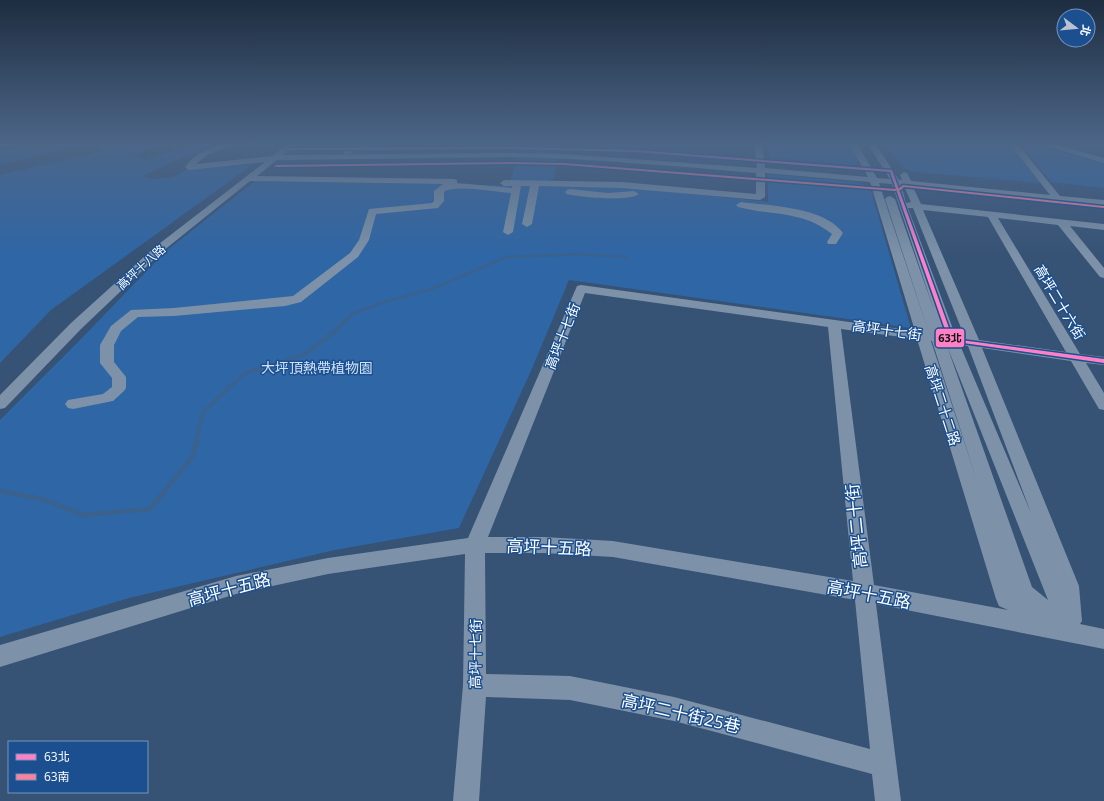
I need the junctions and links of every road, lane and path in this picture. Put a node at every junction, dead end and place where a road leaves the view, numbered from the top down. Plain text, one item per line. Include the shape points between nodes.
1 (249, 180) edge
2 (297, 180) edge
3 (761, 180) edge
4 (890, 180) edge
5 (894, 180) edge
6 (932, 180) edge
7 (1044, 180) edge
8 (1034, 186) dead end
9 (516, 187) junction
10 (534, 187) junction
11 (1065, 190) dead end
12 (1081, 191) dead end
13 (1054, 193) junction
14 (1104, 194) edge
15 (1104, 199) edge
16 (683, 200) dead end
17 (697, 201) dead end
18 (891, 203) junction
19 (1104, 203) edge
20 (917, 206) junction
21 (991, 214) junction
22 (1062, 223) junction
23 (527, 224) dead end
24 (1104, 227) edge
25 (508, 232) dead end
26 (832, 242) dead end
27 (1104, 275) edge
28 (834, 323) junction
29 (936, 337) junction
30 (973, 342) junction
31 (1075, 357) junction
32 (1104, 361) edge
33 (0, 404) edge
34 (74, 404) dead end
35 (1104, 405) edge
36 (475, 545) junction
37 (863, 592) junction
38 (1071, 632) junction
39 (1104, 639) edge
40 (0, 656) edge
41 (475, 685) junction
42 (884, 765) junction
43 (466, 801) edge
44 (888, 801) edge

1 - 33 street, 高坪十八路 via 160,249 76,326
2 - 9 street
3 - 10 street via 760,197 622,185
4 - 18 street, 高坪二十二路
5 - 20 street, 高坪二十二路
6 - 13 street
7 - 13 street
8 - 13 street
9 - 10 street
9 - 25 street
9 - 34 street via 444,187 439,192 439,201 435,206 372,211 364,240 354,255 297,299 174,312 135,312 116,329 107,344 107,363 119,377 118,388 108,398
10 - 16 street via 608,196 631,194
10 - 23 street
11 - 13 street
12 - 14 street
13 - 15 street
13 - 19 street
17 - 26 street via 737,204 812,216 828,224 838,233
18 - 20 street
18 - 29 street, 高坪二十二路
20 - 21 street
20 - 30 street, 高坪二十二路
21 - 22 street
21 - 31 street, 高坪二十六街
22 - 24 street
22 - 27 street
28 - 29 street, 高坪十七街
28 - 36 street, 高坪十七街 via 581,289
28 - 37 street, 高坪二十街
29 - 30 street, 高坪十七街
29 - 38 street, 高坪二十二路
29 - 38 street, 高坪二十二路 via 1024,593
30 - 31 street, 高坪十七街
30 - 38 street, 高坪二十二路 via 1069,586
31 - 32 street, 高坪十七街
31 - 35 street, 高坪二十六街
36 - 37 street, 高坪十五路 via 613,549
36 - 40 street, 高坪十五路 via 328,566 236,585
36 - 41 street, 高坪十七街
37 - 38 street, 高坪十五路
37 - 42 street, 高坪二十街
38 - 39 street, 高坪十五路
41 - 42 street, 高坪二十街25巷 via 570,688 674,709
41 - 43 street, 高坪十七街
42 - 44 street, 高坪二十街

